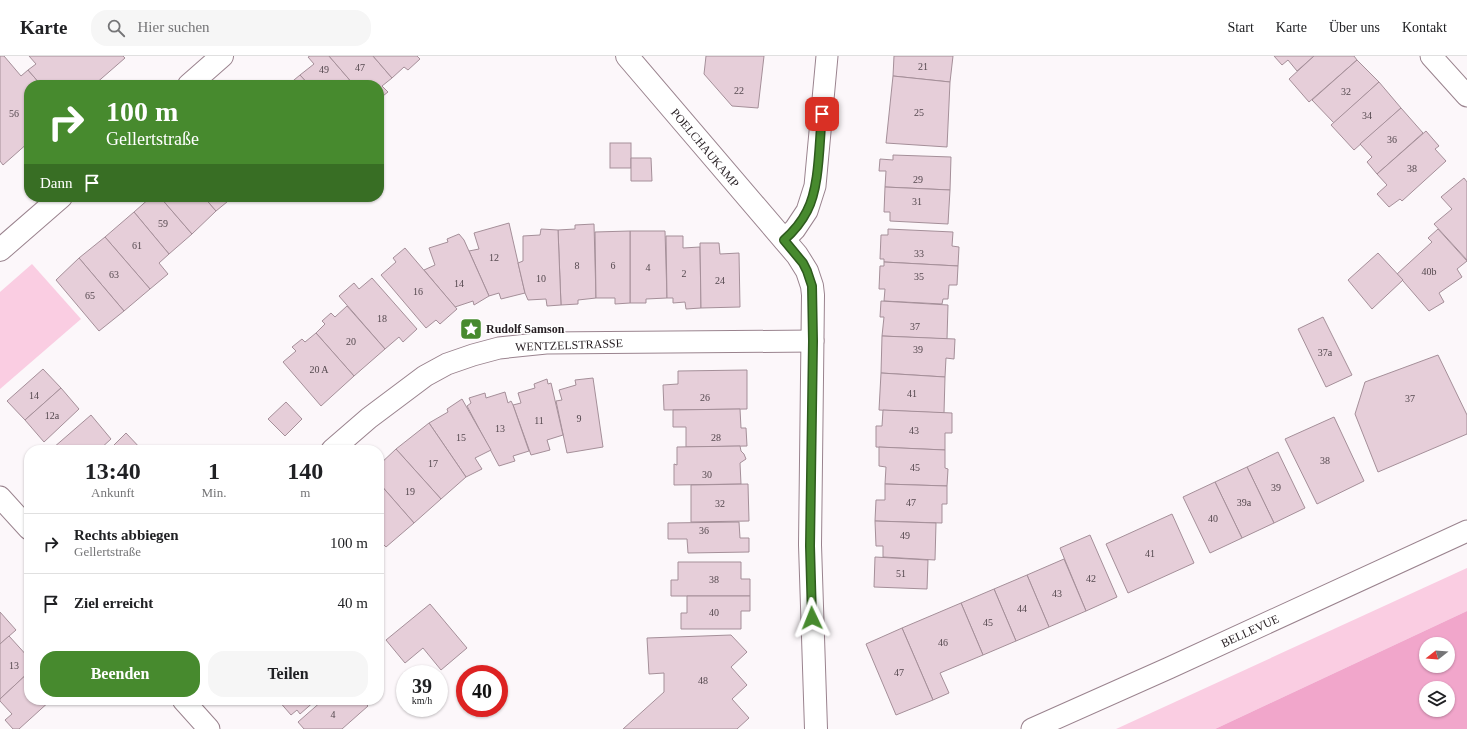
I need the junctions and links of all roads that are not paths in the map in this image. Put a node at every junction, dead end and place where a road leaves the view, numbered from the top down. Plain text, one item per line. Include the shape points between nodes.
1 (222, 56) edge
2 (627, 56) edge
3 (827, 56) edge
4 (1431, 56) edge
5 (195, 80) edge
6 (1467, 96) edge
7 (55, 202) edge
8 (784, 240) junction
9 (0, 250) edge
10 (813, 341) junction
11 (338, 445) edge
12 (0, 497) edge
13 (24, 523) edge
14 (1467, 531) edge
15 (187, 705) edge
16 (209, 729) edge
17 (816, 729) edge
18 (1032, 729) edge

1 - 5 street
2 - 8 street, POELCHAUKAMP
3 - 8 street via 815,186 807,211
4 - 6 street
7 - 9 street
8 - 10 street, POELCHAUKAMP via 803,263 810,278 813,295
10 - 11 street, WENTZELSTRASSE via 546,343 499,348 447,364 425,376
10 - 17 street, POELCHAUKAMP via 810,546
12 - 13 street
14 - 18 street, BELLEVUE
15 - 16 street

